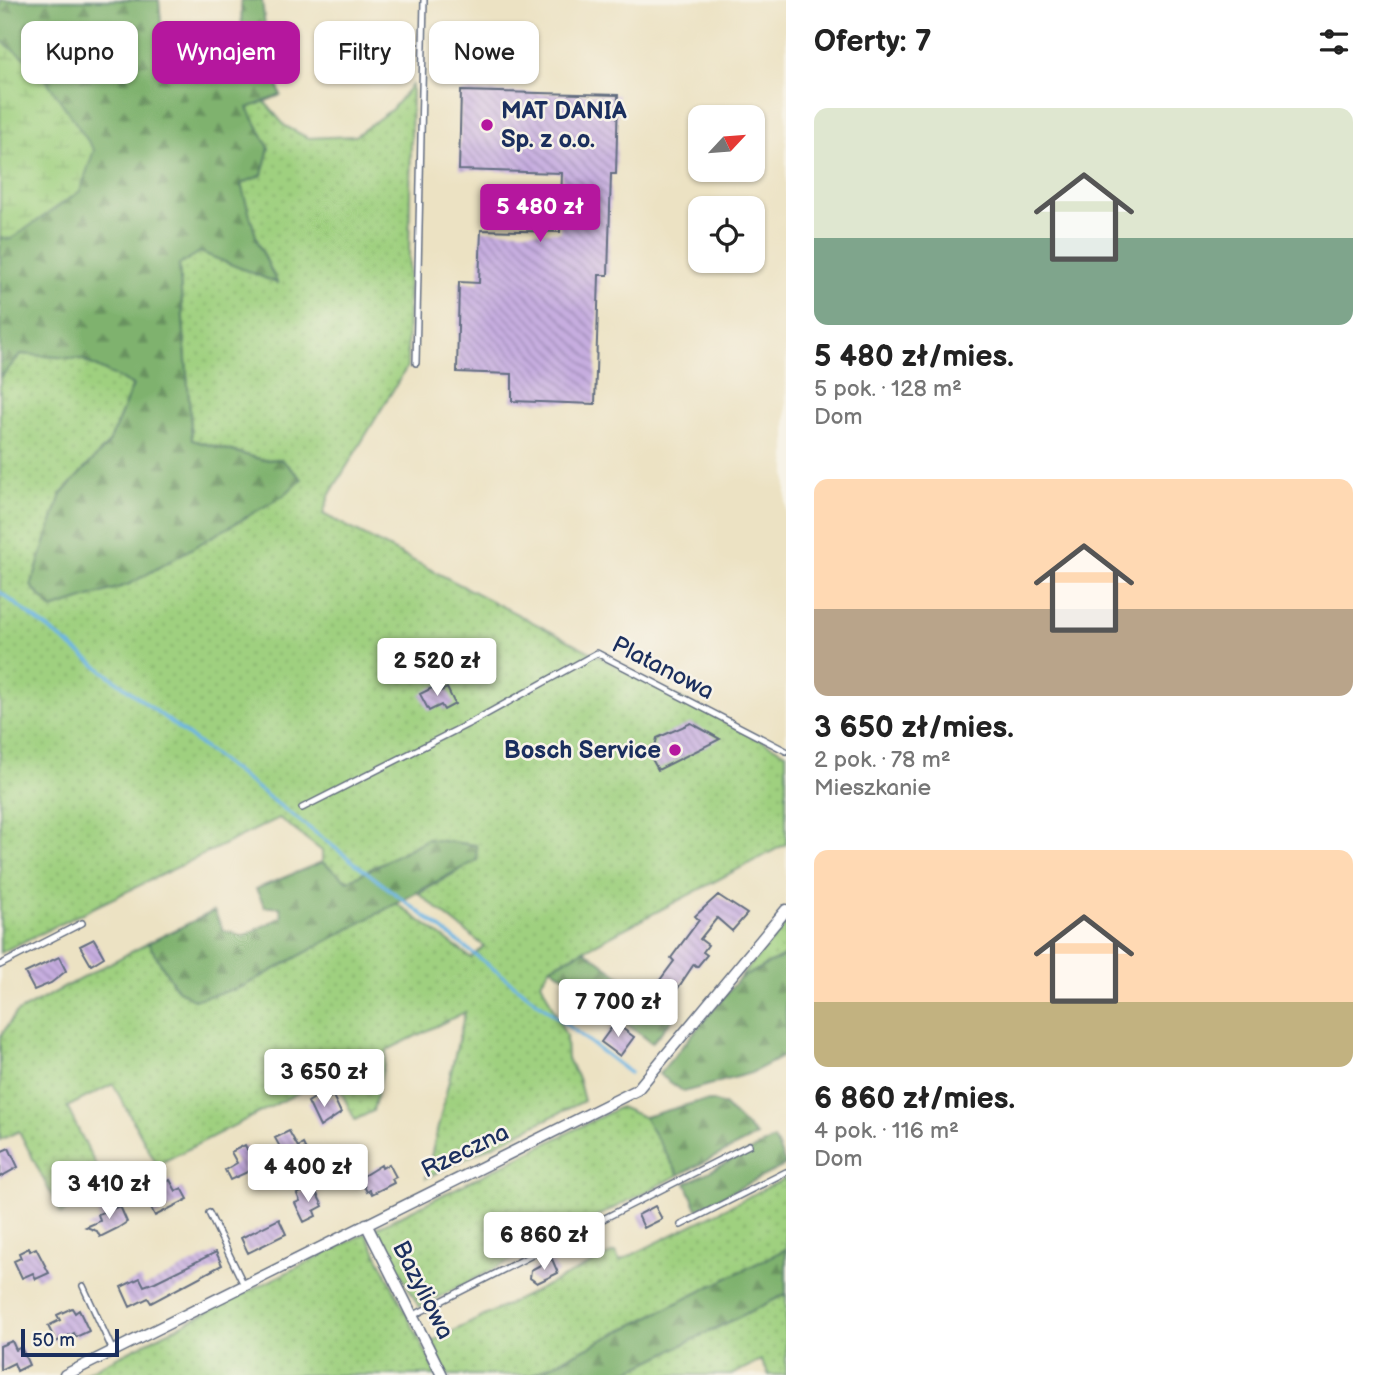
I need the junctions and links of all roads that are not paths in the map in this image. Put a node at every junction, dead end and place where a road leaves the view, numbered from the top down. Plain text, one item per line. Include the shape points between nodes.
1 (425, 0) edge
2 (416, 363) dead end
3 (786, 751) edge
4 (303, 808) dead end
5 (786, 910) edge
6 (82, 923) dead end
7 (0, 965) edge
8 (749, 1145) dead end
9 (786, 1172) edge
10 (209, 1213) dead end
11 (366, 1224) junction
12 (681, 1225) dead end
13 (244, 1285) junction
14 (83, 1286) dead end
15 (414, 1315) junction
16 (113, 1351) junction
17 (65, 1375) edge
18 (442, 1375) edge

1 - 2 lane
3 - 4 lane, Platanowa via 597,653
5 - 11 street, Rzeczna via 637,1090
6 - 7 lane
8 - 15 lane
9 - 12 lane
10 - 13 lane
11 - 13 street, Rzeczna
11 - 15 street, Bazyliowa
13 - 16 street, Rzeczna
14 - 16 lane
15 - 18 street, Bazyliowa
16 - 17 street, Rzeczna

